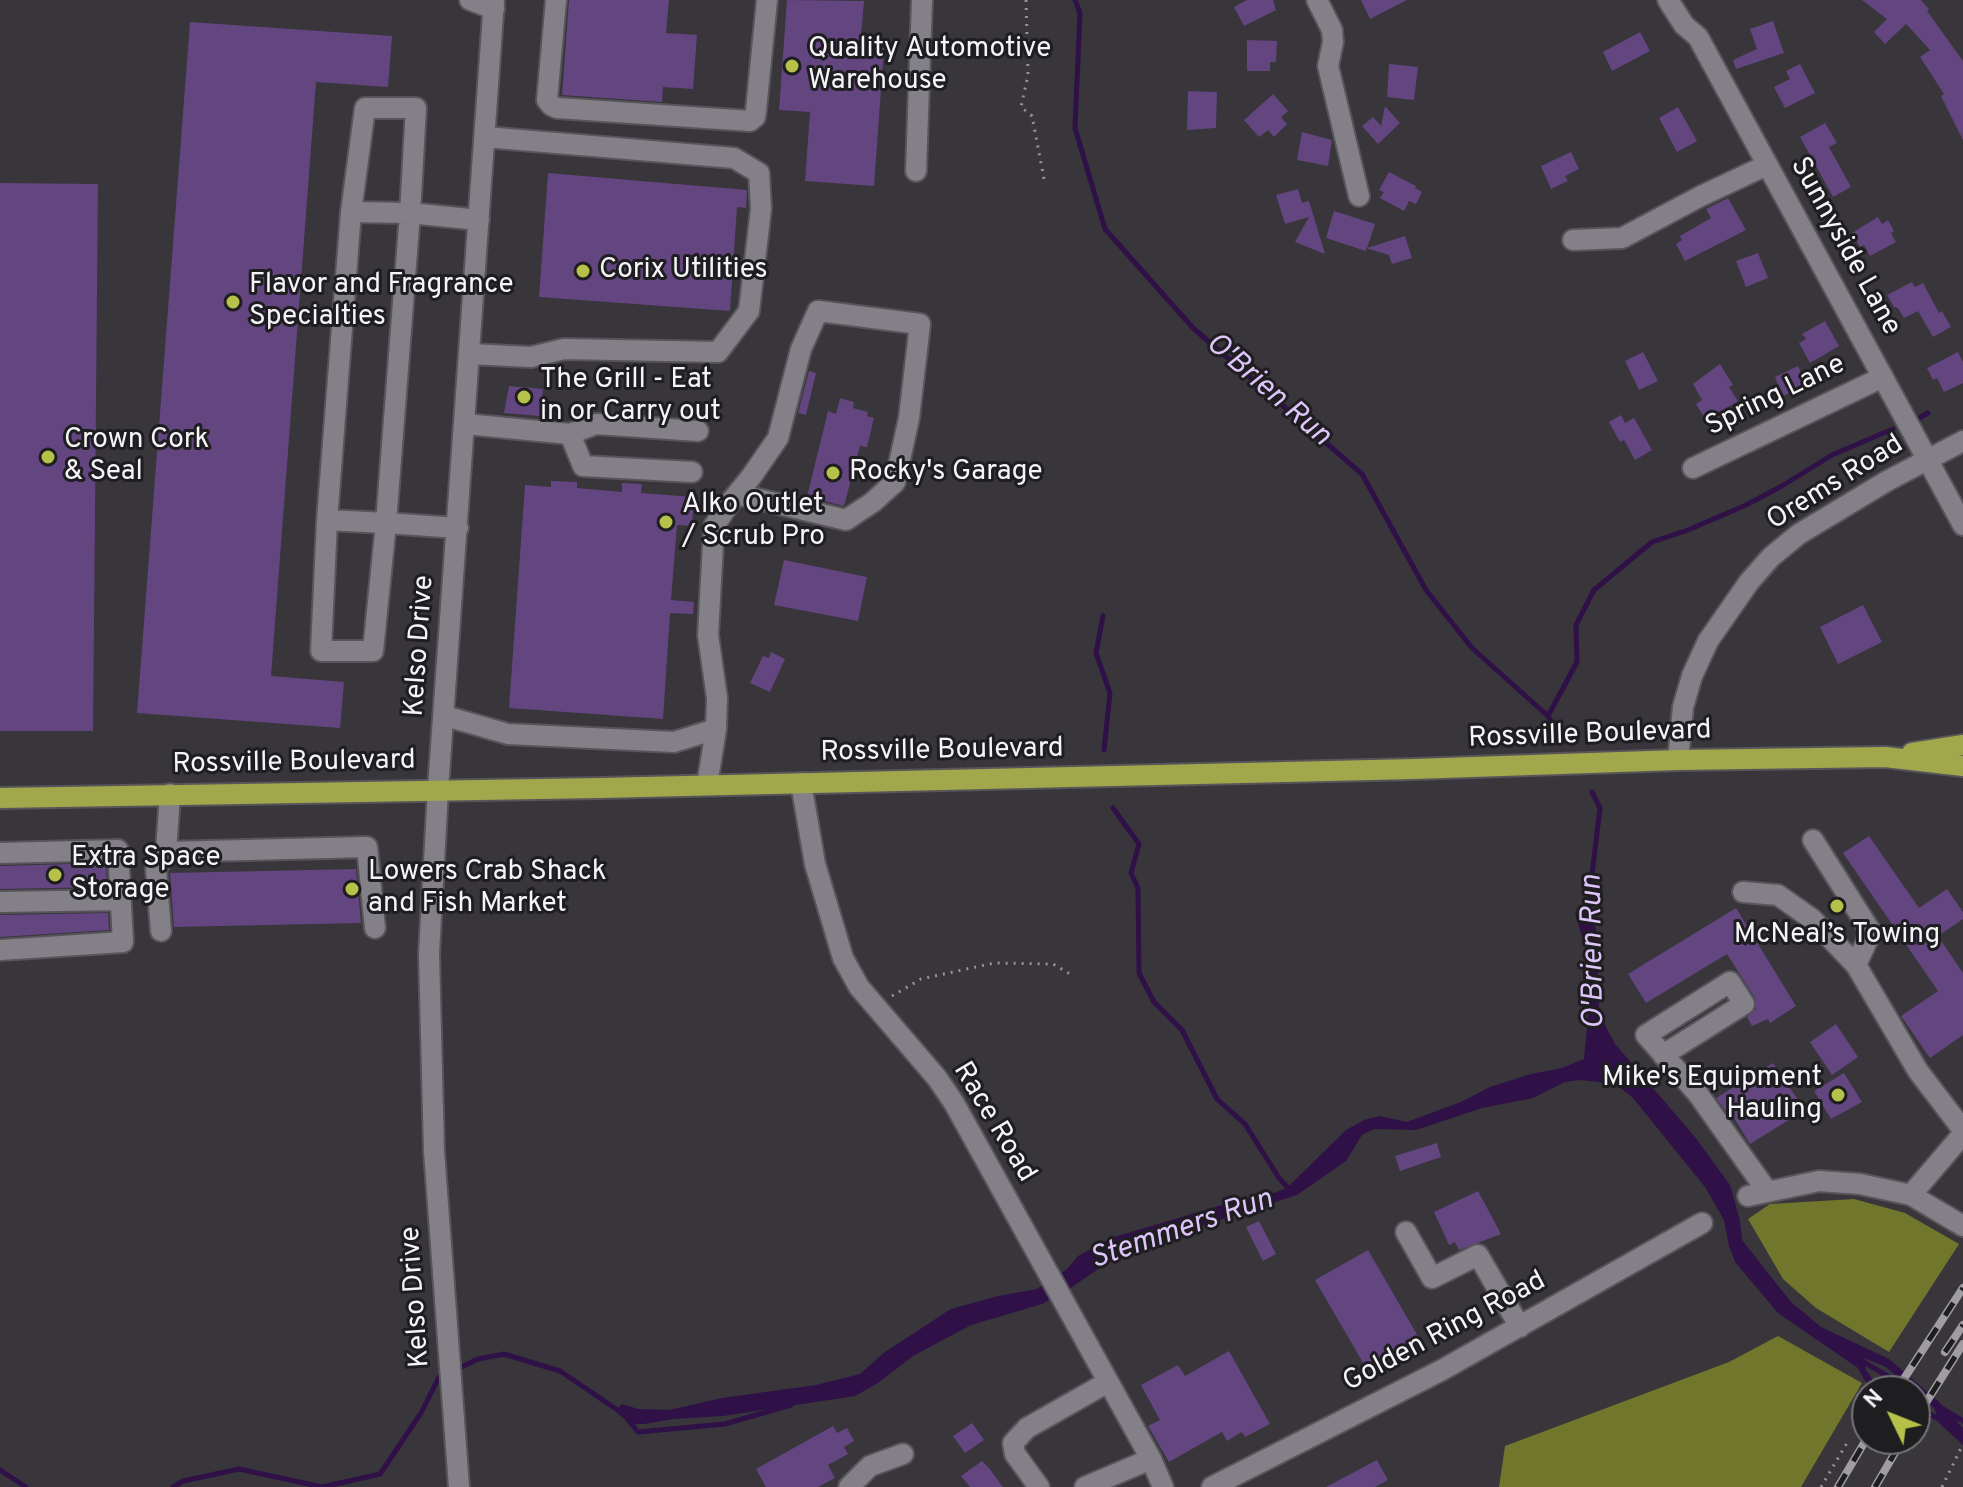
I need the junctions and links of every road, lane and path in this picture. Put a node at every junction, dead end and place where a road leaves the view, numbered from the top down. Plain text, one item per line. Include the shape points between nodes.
1 (470, 0) edge
2 (556, 0) edge
3 (767, 0) edge
4 (922, 0) edge
5 (1026, 0) edge
6 (1317, 0) edge
7 (1668, 0) edge
8 (494, 4) edge
9 (485, 137) junction
10 (1767, 165) junction
11 (916, 171) dead end
12 (1045, 184) dead end
13 (1359, 196) dead end
14 (351, 212) junction
15 (410, 213) junction
16 (479, 220) junction
17 (1573, 240) dead end
18 (470, 354) junction
19 (1883, 377) junction
20 (465, 424) junction
21 (698, 431) dead end
22 (570, 434) junction
23 (1963, 441) edge
24 (1928, 461) junction
25 (1693, 468) dead end
26 (692, 472) dead end
27 (737, 494) junction
28 (327, 520) junction
29 (386, 523) junction
30 (1963, 525) edge
31 (458, 528) junction
32 (445, 716) junction
33 (716, 729) junction
34 (1963, 745) edge
35 (1885, 757) junction
36 (1678, 760) junction
37 (417, 762) dead end
38 (404, 764) dead end
39 (1963, 766) edge
40 (801, 783) junction
41 (707, 785) junction
42 (438, 789) junction
43 (170, 794) junction
44 (0, 798) edge
45 (1813, 840) dead end
46 (166, 852) junction
47 (0, 853) edge
48 (1743, 892) dead end
49 (120, 900) junction
50 (0, 902) edge
51 (375, 928) dead end
52 (161, 931) dead end
53 (0, 950) edge
54 (1856, 965) junction
55 (1070, 974) dead end
56 (875, 1006) junction
57 (1663, 1055) dead end
58 (1963, 1132) edge
59 (1911, 1195) junction
60 (1702, 1223) dead end
61 (1963, 1226) edge
62 (1406, 1232) dead end
63 (1520, 1327) junction
64 (1108, 1382) junction
65 (1847, 1443) dead end
66 (1963, 1444) edge
67 (903, 1454) dead end
68 (1151, 1459) junction
69 (458, 1479) edge
70 (849, 1487) edge
71 (1039, 1487) edge
72 (1085, 1487) edge
73 (1163, 1487) edge
74 (1212, 1487) edge
75 (1821, 1487) edge
76 (1942, 1487) edge

1 - 8 street
2 - 3 street via 547,100 551,105 750,121 756,110
4 - 11 street
5 - 12 path via 1028,75 1021,107 1032,116
6 - 13 street via 1332,30 1328,66
7 - 10 street, Sunnyside Lane via 1698,37
8 - 9 street, Kelso Drive
9 - 16 street, Kelso Drive
9 - 18 street via 734,158 759,173 761,209 749,311 718,352 564,349 531,357
10 - 17 street via 1622,238
10 - 19 street, Sunnyside Lane
14 - 15 street
14 - 15 street via 365,108 416,108
14 - 28 street
15 - 16 street
15 - 29 street
16 - 18 street, Kelso Drive
18 - 20 street, Kelso Drive
19 - 24 street, Sunnyside Lane
19 - 25 street, Spring Lane
20 - 22 street
20 - 31 street, Kelso Drive
21 - 22 street via 596,424
22 - 26 street via 583,466
23 - 24 street, Orems Road
24 - 30 street, Sunnyside Lane
24 - 36 street, Orems Road via 1799,534 1749,582 1708,641 1692,676
27 - 27 street via 778,438 801,349 818,311 920,324 895,482 846,520
27 - 33 street via 714,526 708,635
28 - 29 street
28 - 29 street via 321,651 373,651
29 - 31 street
31 - 32 street, Kelso Drive
32 - 33 street via 523,735 674,742
32 - 42 street, Kelso Drive
33 - 41 street
34 - 35 main road, Rossville Boulevard
35 - 36 main road, Rossville Boulevard
35 - 39 main road, Rossville Boulevard
36 - 40 main road, Rossville Boulevard
37 - 38 path
40 - 41 main road, Rossville Boulevard
40 - 56 street, Race Road via 826,906 843,958
41 - 42 main road, Rossville Boulevard
42 - 43 main road, Rossville Boulevard
42 - 69 street, Kelso Drive via 429,954 434,1151
43 - 44 main road, Rossville Boulevard
43 - 46 street
45 - 54 street via 1871,932
46 - 51 street via 367,847
46 - 52 street via 156,869
47 - 49 street via 118,850
48 - 54 street via 1778,895 1812,919
49 - 50 street
49 - 53 street via 123,942
54 - 58 street via 1918,1071
55 - 56 path via 1053,964 994,963 921,979
56 - 64 street, Race Road via 954,1103
57 - 59 street via 1698,1094 1757,1193 1819,1181
58 - 59 street
59 - 61 street
60 - 63 street, Golden Ring Road
62 - 63 street via 1432,1278 1478,1255
63 - 74 street, Golden Ring Road
64 - 68 street, Race Road
64 - 71 street via 1027,1428 1013,1443
65 - 75 path
66 - 76 path
67 - 70 street via 870,1466
68 - 72 street
68 - 73 street, Race Road

